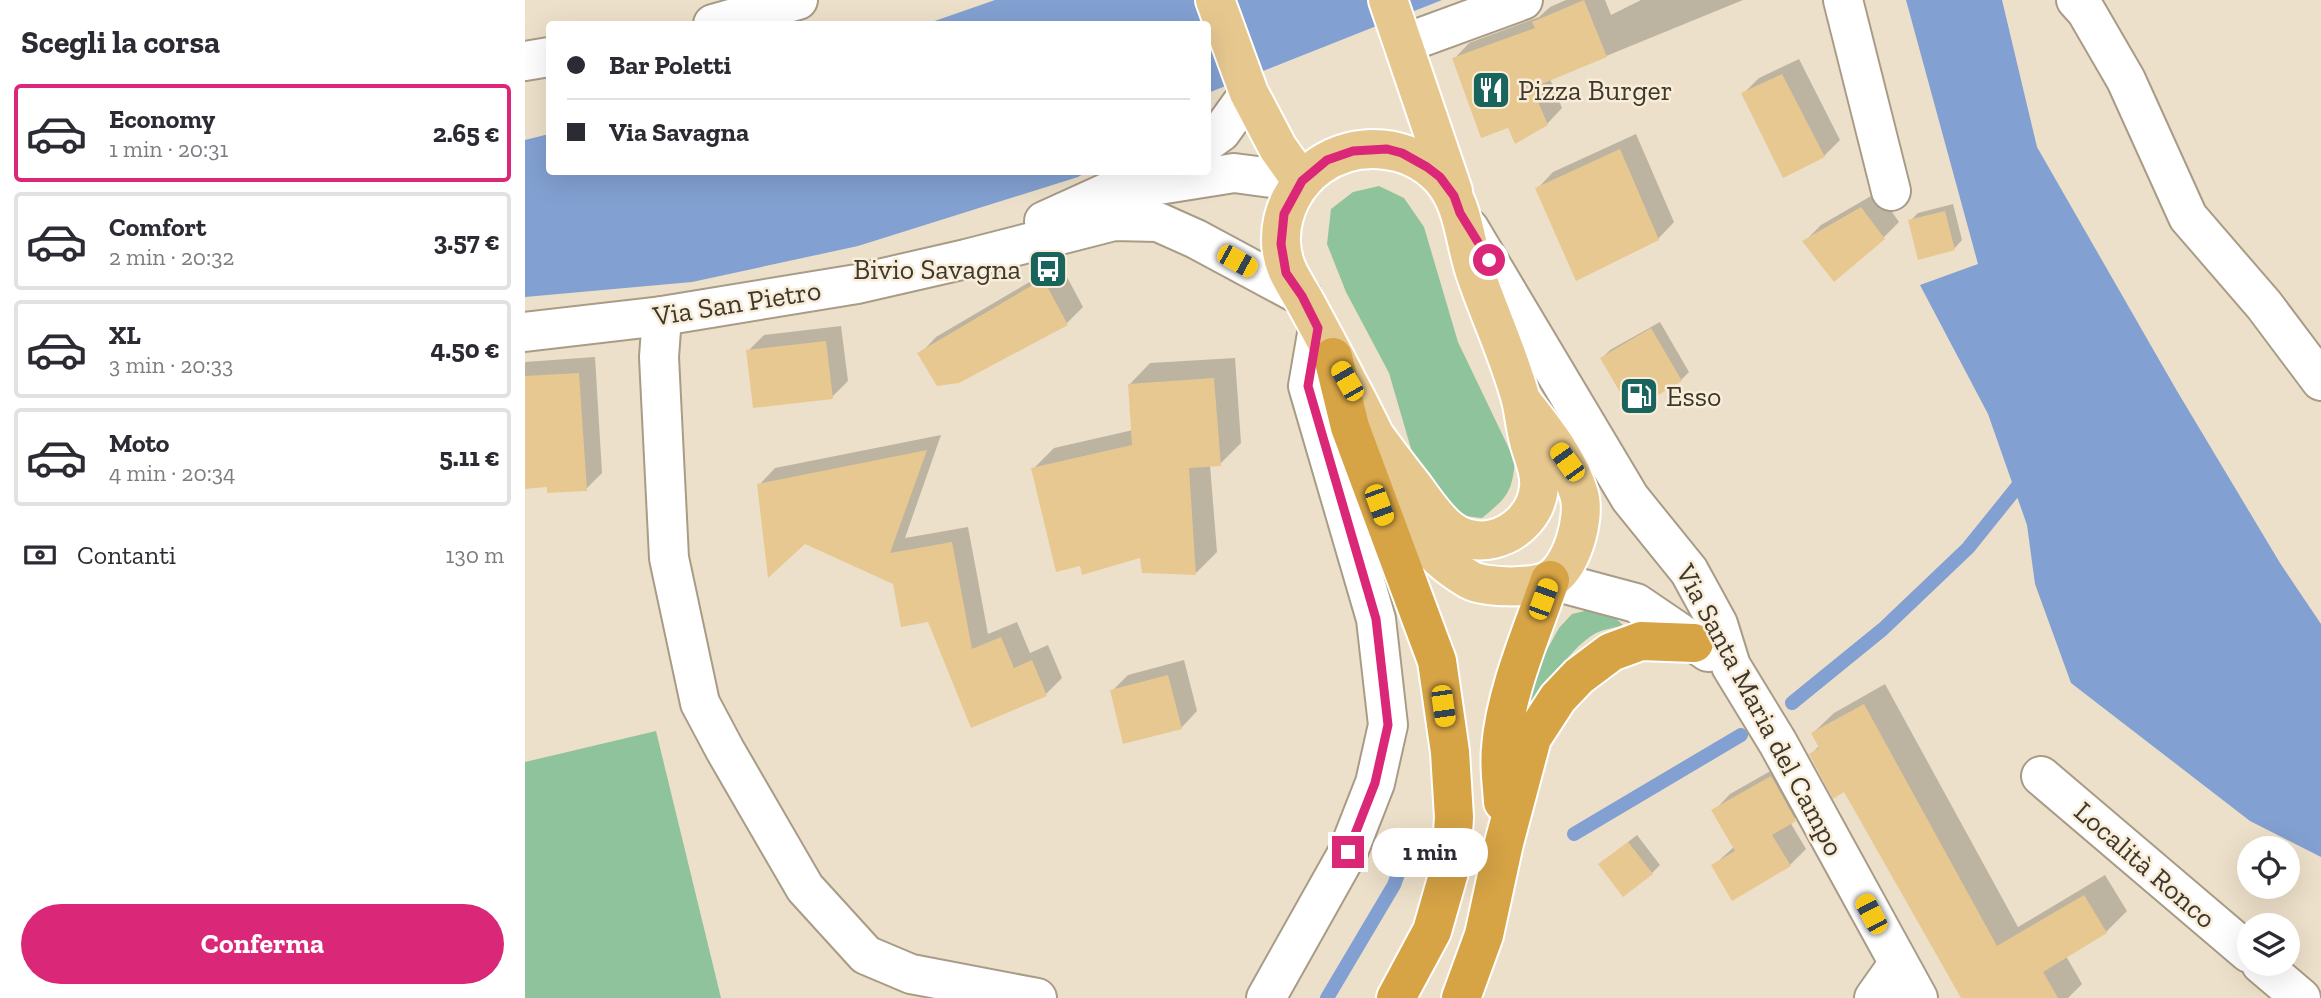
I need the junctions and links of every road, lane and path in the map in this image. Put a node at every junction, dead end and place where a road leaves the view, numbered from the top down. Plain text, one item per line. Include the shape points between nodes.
1 (798, 0) edge
2 (1215, 0) edge
3 (1523, 0) edge
4 (1843, 0) edge
5 (2076, 0) edge
6 (724, 21) edge
7 (1397, 25) edge
8 (546, 58) edge
9 (525, 61) edge
10 (1249, 93) junction
11 (1211, 139) edge
12 (1145, 175) edge
13 (1302, 181) junction
14 (1891, 191) dead end
15 (1105, 193) junction
16 (1460, 213) junction
17 (966, 259) junction
18 (662, 316) junction
19 (1318, 327) junction
20 (525, 332) edge
21 (2321, 381) edge
22 (1521, 400) junction
23 (1373, 433) junction
24 (1550, 580) junction
25 (1694, 643) junction
26 (1739, 679) junction
27 (2041, 776) dead end
28 (1504, 843) junction
29 (1440, 905) junction
30 (1484, 935) junction
31 (2237, 943) edge
32 (1898, 964) junction
33 (2276, 976) edge
34 (1037, 998) edge
35 (1266, 998) edge
36 (1396, 998) edge
37 (1423, 998) edge
38 (1461, 998) edge
39 (1484, 998) edge
40 (1874, 998) edge
41 (1918, 998) edge
42 (2301, 998) edge

1 - 6 street
2 - 10 main road
3 - 7 street
4 - 14 street
5 - 21 street via 2126,80 2188,217 2265,305
7 - 16 main road
8 - 9 street
10 - 11 street
10 - 13 main road via 1278,148
12 - 15 street
13 - 15 street via 1234,173
13 - 16 main road via 1338,155 1387,149 1440,177
13 - 19 main road via 1284,214 1281,244 1286,273
15 - 17 street
16 - 22 main road via 1474,270
16 - 26 street, Via Santa Maria del Campo via 1630,498 1689,570 1718,624
17 - 18 street, Via San Pietro via 857,284
17 - 19 street, Via San Pietro via 1114,221 1158,222 1196,239
18 - 20 street, Via San Pietro
18 - 34 street via 659,357 669,558 700,703 725,750 806,888 866,955 911,974
19 - 23 main road
19 - 29 highway via 1350,427 1437,660 1454,817 1451,865
19 - 35 street via 1308,386 1376,619 1388,725 1375,783 1348,852
22 - 23 main road via 1539,490 1522,524 1490,540 1460,537 1437,520
22 - 24 main road via 1567,462 1581,498 1571,557
23 - 24 main road via 1421,535 1441,560 1474,582 1507,588
24 - 25 street via 1636,603
24 - 28 highway via 1518,668 1501,747
25 - 26 street
25 - 28 highway via 1641,641 1611,652 1558,698 1532,738
26 - 32 street, Via Santa Maria del Campo
27 - 31 street, Località Ronco
28 - 30 highway
29 - 36 highway via 1432,931
29 - 37 highway via 1430,981
30 - 38 highway
30 - 39 highway
32 - 40 street
32 - 41 street, Via Santa Maria del Campo
33 - 42 street

